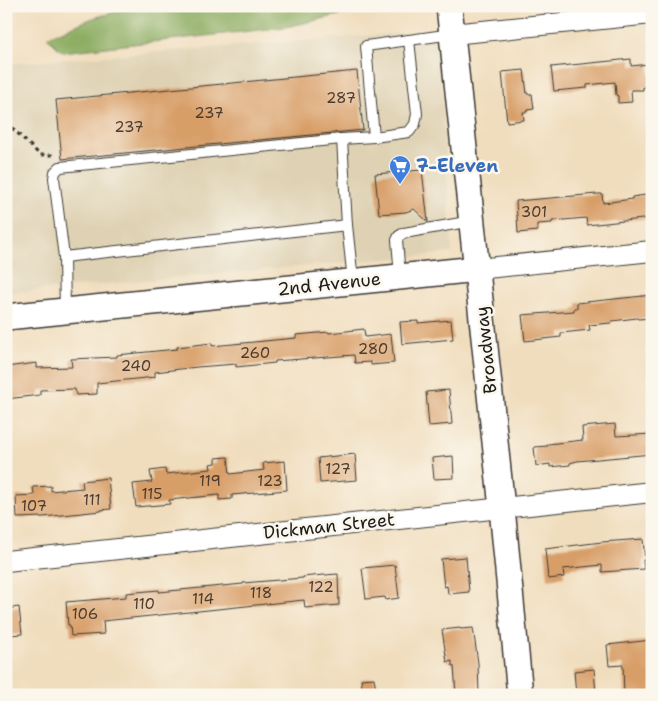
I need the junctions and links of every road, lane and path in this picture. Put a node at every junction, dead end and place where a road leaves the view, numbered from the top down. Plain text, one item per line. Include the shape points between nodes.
1 (448, 6) edge
2 (652, 14) edge
3 (452, 34) junction
4 (410, 40) junction
5 (6, 122) edge
6 (374, 136) junction
7 (342, 139) junction
8 (55, 155) dead end
9 (472, 220) junction
10 (347, 225) junction
11 (652, 251) edge
12 (64, 257) junction
13 (477, 269) junction
14 (400, 277) junction
15 (354, 282) junction
16 (65, 311) junction
17 (6, 317) edge
18 (652, 492) edge
19 (502, 508) junction
20 (6, 561) edge
21 (520, 695) edge

1 - 3 street, Broadway
2 - 3 street
3 - 4 lane
3 - 9 street, Broadway
4 - 6 lane via 417,114 415,124 409,132
4 - 6 lane via 366,46
5 - 8 path via 40,155
6 - 7 lane
7 - 10 lane
7 - 12 lane via 60,167 54,178
9 - 13 street, Broadway
9 - 14 lane via 404,232 397,240
10 - 12 lane
10 - 15 lane
11 - 13 street, 2nd Avenue
12 - 16 lane
13 - 14 street, 2nd Avenue
13 - 19 street, Broadway
14 - 15 street, 2nd Avenue
15 - 16 street, 2nd Avenue
16 - 17 street, 2nd Avenue
18 - 19 street, Dickman Street
19 - 20 street, Dickman Street
19 - 21 street, Broadway

